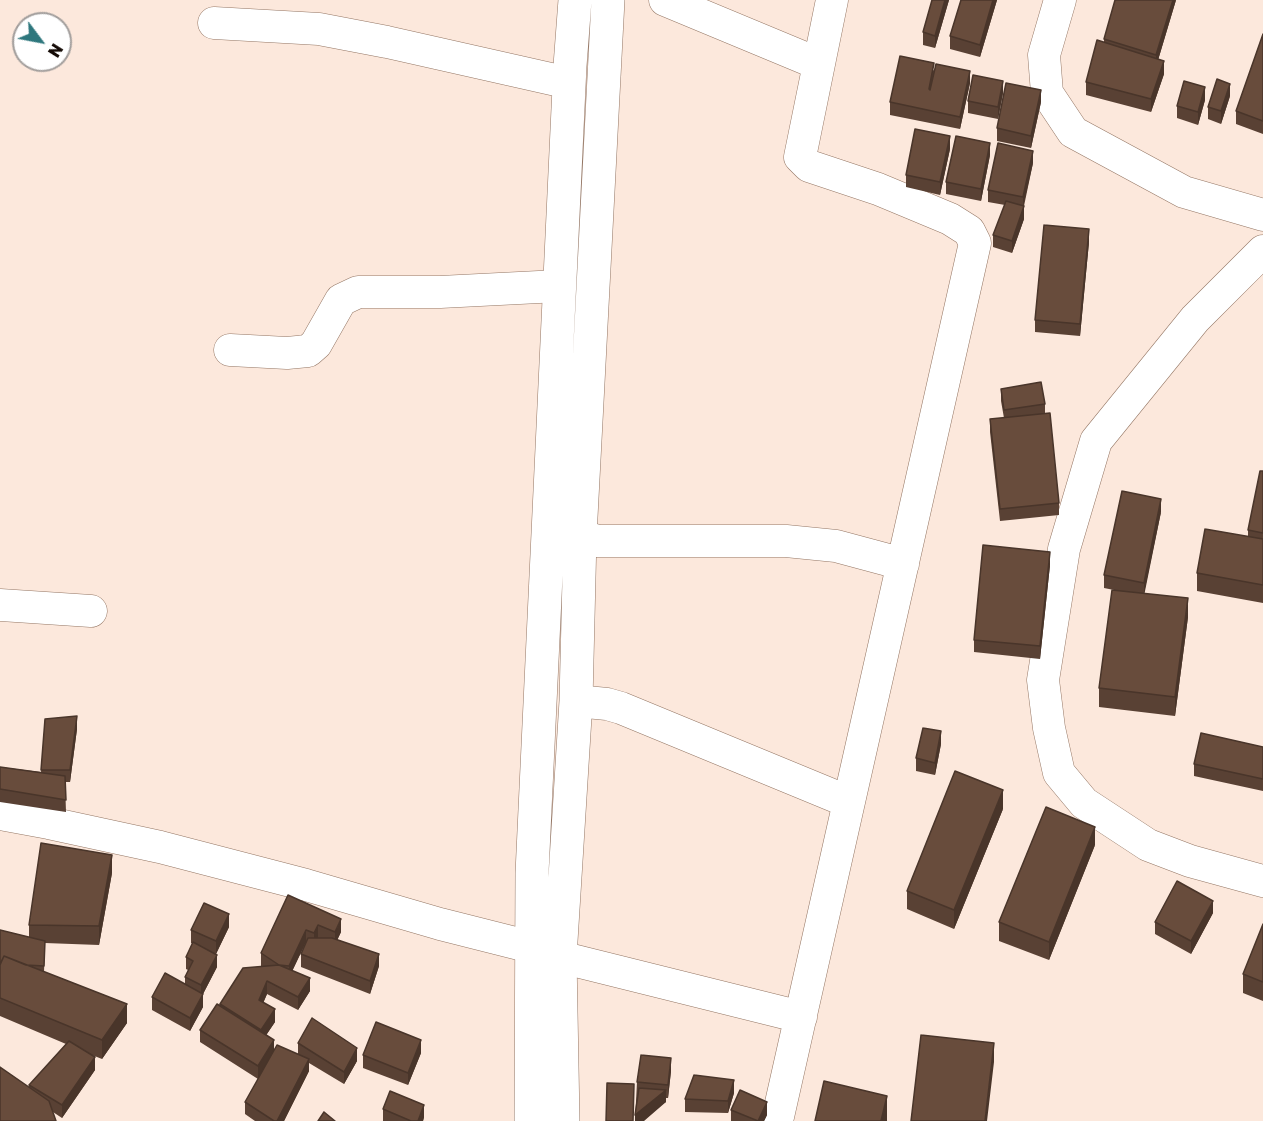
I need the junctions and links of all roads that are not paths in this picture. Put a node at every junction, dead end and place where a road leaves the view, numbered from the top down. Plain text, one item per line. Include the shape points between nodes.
1 (575, 0) edge
2 (608, 0) edge
3 (664, 0) edge
4 (832, 0) edge
5 (1060, 0) edge
6 (214, 23) dead end
7 (819, 64) junction
8 (569, 83) junction
9 (1263, 215) edge
10 (1263, 251) edge
11 (559, 286) junction
12 (230, 350) dead end
13 (580, 536) junction
14 (903, 564) junction
15 (0, 605) edge
16 (92, 611) dead end
17 (576, 701) junction
18 (849, 802) junction
19 (0, 814) edge
20 (1263, 881) edge
21 (546, 952) junction
22 (801, 1017) junction
23 (531, 1121) edge
24 (563, 1121) edge
25 (777, 1121) edge

1 - 8 main road
2 - 13 main road
3 - 7 street
4 - 7 street
5 - 9 street via 1044,55 1047,93 1073,132 1184,192
6 - 8 street via 319,29
7 - 14 street via 800,157 809,166 950,219 969,231 975,243
8 - 11 main road
10 - 20 street via 1195,319 1096,441 1064,549 1043,680 1048,728 1059,773 1084,803 1148,845
11 - 12 street via 358,292 341,300 308,351
11 - 21 main road via 532,873
13 - 14 street via 598,542 786,541 836,546
13 - 17 main road
14 - 18 street
15 - 16 street
17 - 18 street via 621,708
17 - 21 main road
18 - 22 street
19 - 21 street via 160,847
21 - 22 street
21 - 23 main road
21 - 24 main road
22 - 25 street

